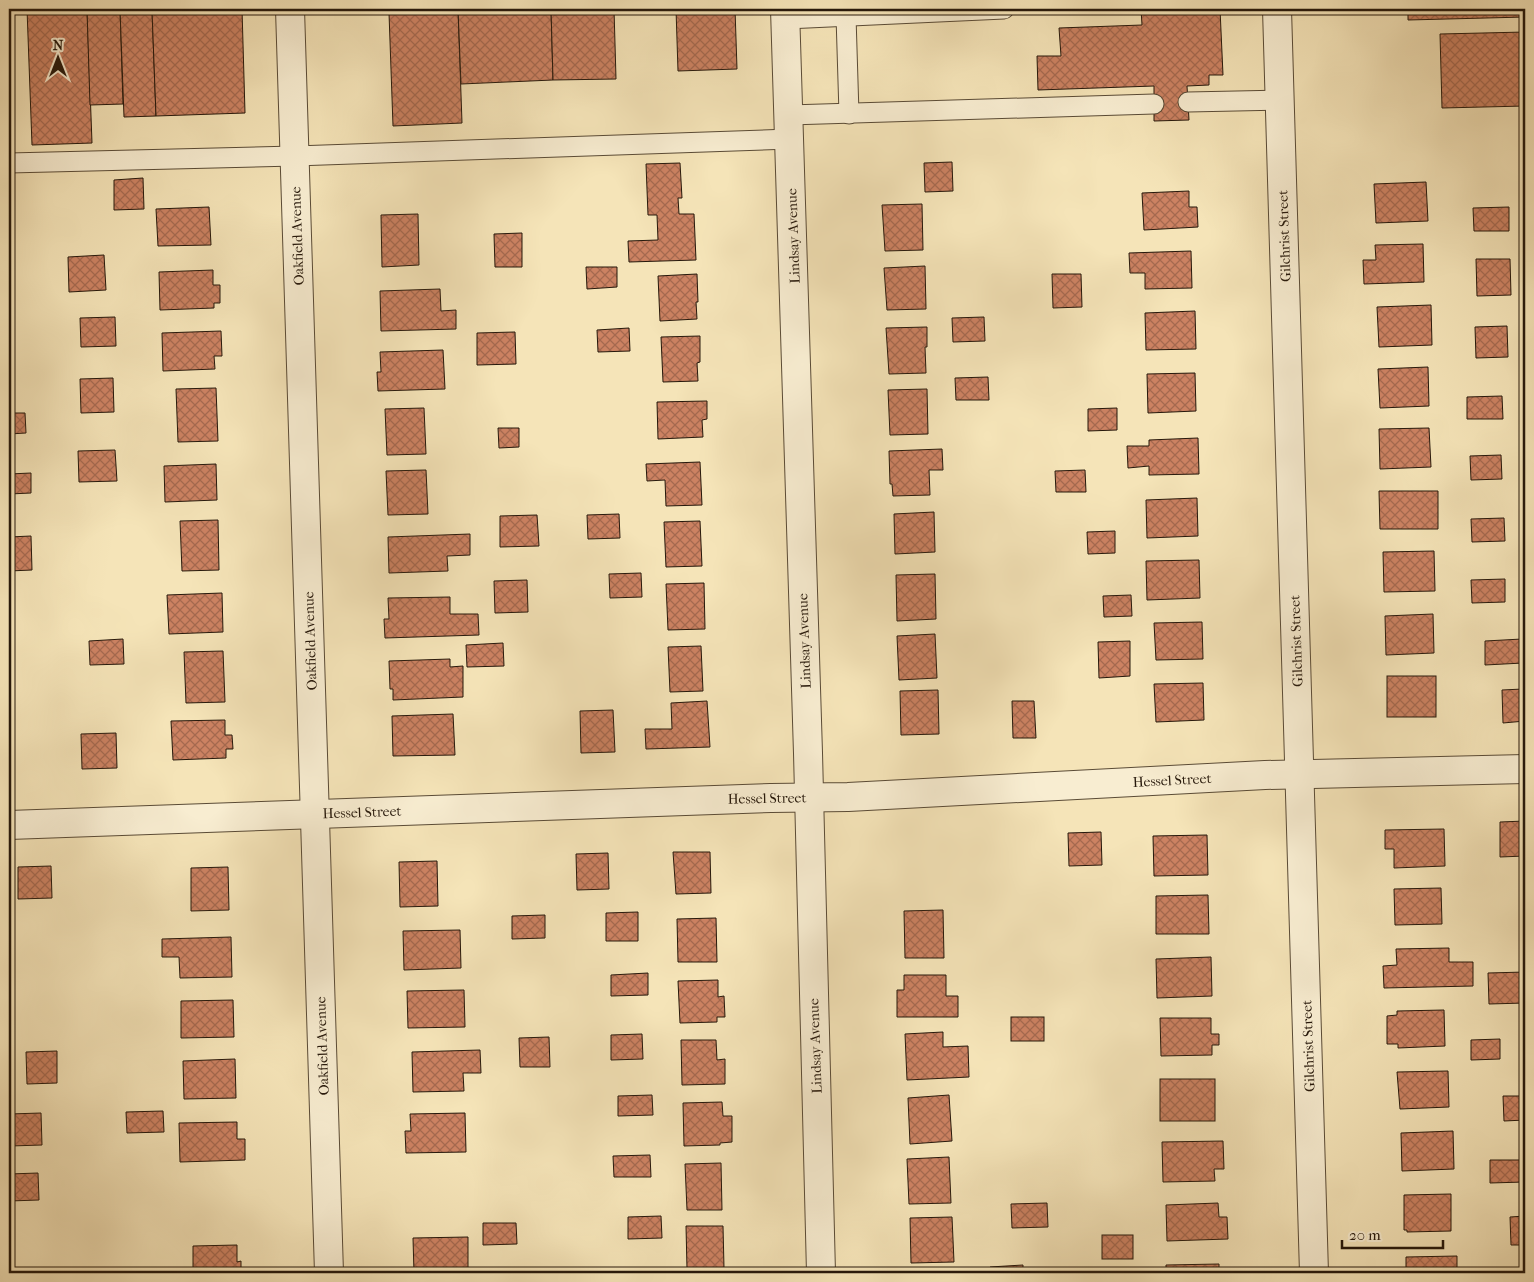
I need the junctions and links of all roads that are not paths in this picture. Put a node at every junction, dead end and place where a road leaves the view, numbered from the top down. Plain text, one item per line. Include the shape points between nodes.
1 (290, 9) edge
2 (1004, 9) edge
3 (1277, 9) edge
4 (785, 14) edge
5 (846, 16) junction
6 (1280, 100) junction
7 (1188, 102) dead end
8 (1154, 104) dead end
9 (849, 114) junction
10 (789, 127) junction
11 (295, 156) junction
12 (9, 163) edge
13 (1525, 769) edge
14 (1300, 774) junction
15 (808, 797) junction
16 (315, 814) junction
17 (9, 825) edge
18 (329, 1273) edge
19 (821, 1273) edge
20 (1314, 1273) edge

1 - 11 street, Oakfield Avenue
2 - 5 lane
3 - 6 street, Gilchrist Street
4 - 5 lane
4 - 10 street, Lindsay Avenue
5 - 9 lane
6 - 7 lane
6 - 14 street, Gilchrist Street
8 - 9 lane
9 - 10 lane
10 - 11 lane
10 - 15 street, Lindsay Avenue
11 - 12 lane
11 - 16 street, Oakfield Avenue
13 - 14 street, Hessel Street
14 - 15 street, Hessel Street
14 - 20 street, Gilchrist Street
15 - 16 street, Hessel Street
15 - 19 street, Lindsay Avenue
16 - 17 street, Hessel Street
16 - 18 street, Oakfield Avenue

